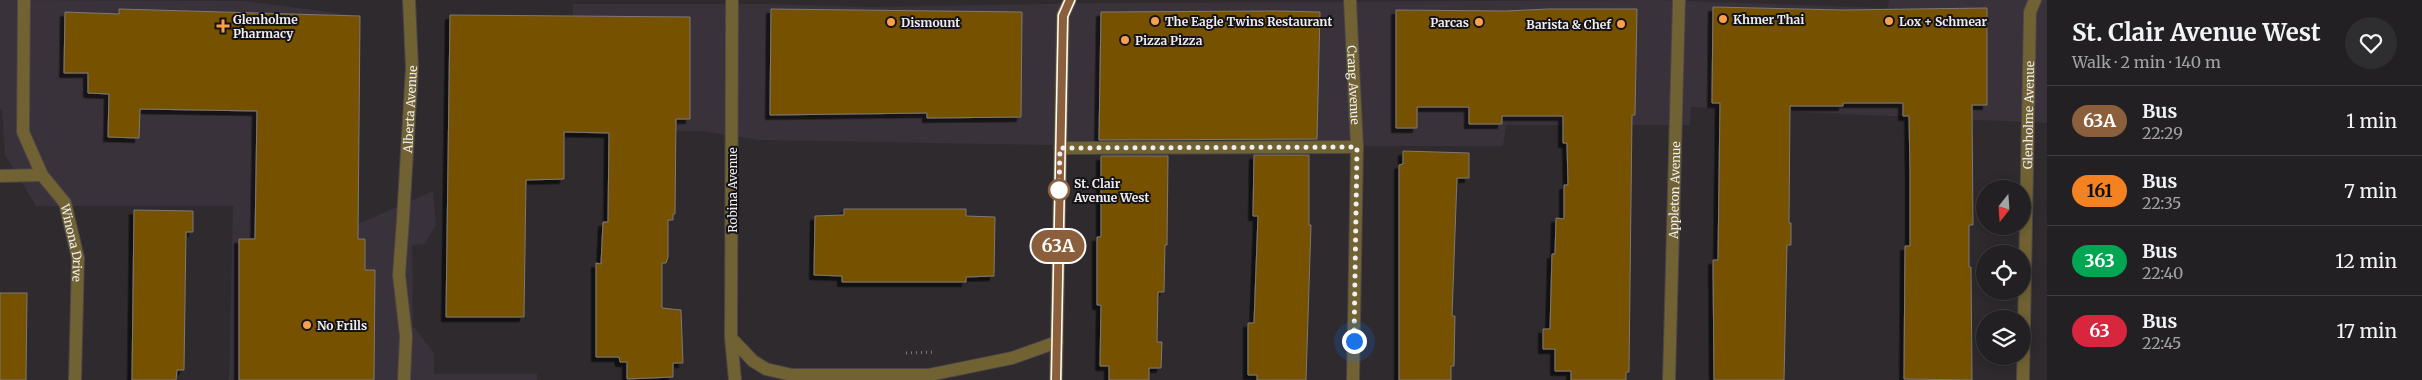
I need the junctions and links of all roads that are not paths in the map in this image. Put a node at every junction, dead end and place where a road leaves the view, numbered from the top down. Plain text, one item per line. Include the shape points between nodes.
1 (24, 0) edge
2 (409, 0) edge
3 (732, 0) edge
4 (1070, 0) edge
5 (1350, 0) edge
6 (1679, 0) edge
7 (2035, 0) edge
8 (1357, 147) junction
9 (1060, 148) junction
10 (42, 175) junction
11 (0, 176) edge
12 (731, 338) junction
13 (1057, 342) junction
14 (75, 380) edge
15 (404, 380) edge
16 (735, 380) edge
17 (1056, 380) edge
18 (1353, 380) edge
19 (1669, 380) edge
20 (2023, 380) edge

1 - 10 street, Winona Drive via 23,132
2 - 15 street, Alberta Avenue via 412,68 398,276 406,336
3 - 12 street, Robina Avenue
4 - 9 street via 1063,16
5 - 8 street, Crang Avenue
6 - 19 street, Appleton Avenue
7 - 20 street, Glenholme Avenue via 2030,12
8 - 9 street
8 - 18 street, Crang Avenue
9 - 13 street
10 - 11 street
10 - 14 street, Winona Drive via 66,203 78,258
12 - 13 street via 759,365 792,375 929,375 1012,358
12 - 16 street, Robina Avenue
13 - 17 street

